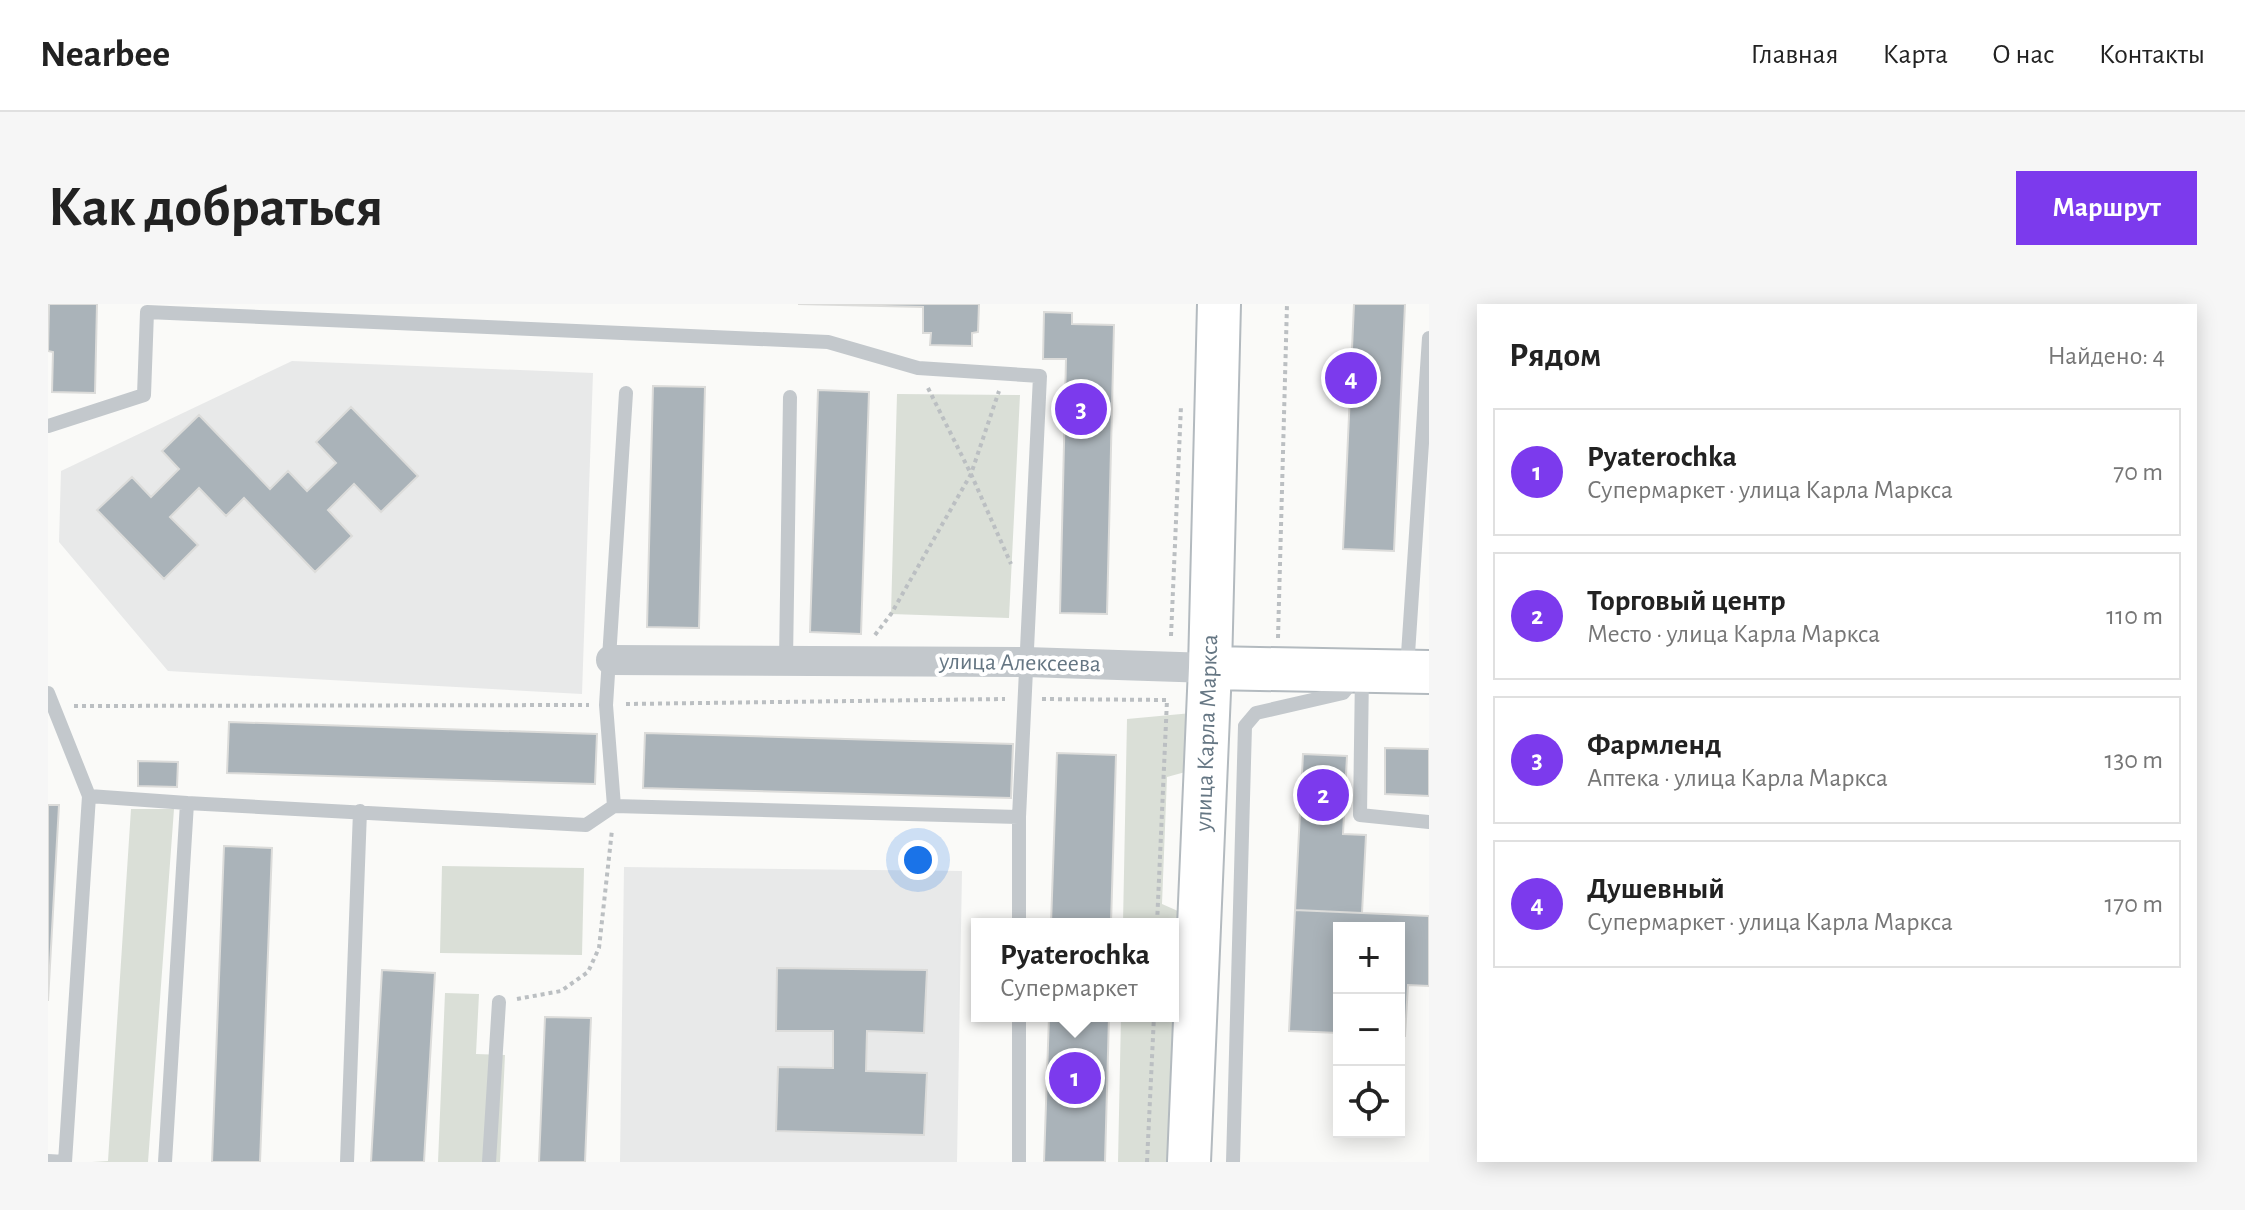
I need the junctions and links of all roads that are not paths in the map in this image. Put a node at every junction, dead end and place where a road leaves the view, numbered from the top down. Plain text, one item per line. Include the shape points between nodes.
1 (1219, 304) edge
2 (1429, 338) edge
3 (626, 393) dead end
4 (790, 397) dead end
5 (48, 426) edge
6 (1425, 462) edge
7 (611, 660) junction
8 (786, 661) junction
9 (1026, 662) junction
10 (1210, 668) junction
11 (1362, 671) junction
12 (1418, 672) edge
13 (48, 693) edge
14 (89, 796) junction
15 (187, 803) junction
16 (614, 806) junction
17 (360, 811) junction
18 (1019, 817) junction
19 (1429, 822) edge
20 (1019, 918) edge
21 (499, 1002) road end
22 (1019, 1022) edge
23 (48, 1161) edge
24 (165, 1162) edge
25 (347, 1162) edge
26 (489, 1162) edge
27 (1019, 1162) edge
28 (1189, 1162) edge
29 (1233, 1162) edge

1 - 10 main road, улица Карла Маркса
2 - 6 lane
3 - 7 lane
4 - 8 lane
5 - 9 lane via 144,395 147,312 828,342 918,368 1040,376
6 - 12 lane
7 - 8 street, улица Алексеева
7 - 16 lane via 606,705
8 - 9 street, улица Алексеева
9 - 10 street, улица Алексеева
9 - 18 lane
10 - 11 main road, улица Алексеева
10 - 28 main road, улица Карла Маркса
11 - 12 main road, улица Алексеева
11 - 19 lane via 1360,815
11 - 29 lane via 1343,693 1256,713 1245,726
13 - 14 lane
14 - 15 lane
14 - 23 lane via 65,1162
15 - 17 lane
15 - 24 lane
16 - 17 lane via 586,825
16 - 18 lane
17 - 25 lane
18 - 20 lane
21 - 26 lane
22 - 27 lane

